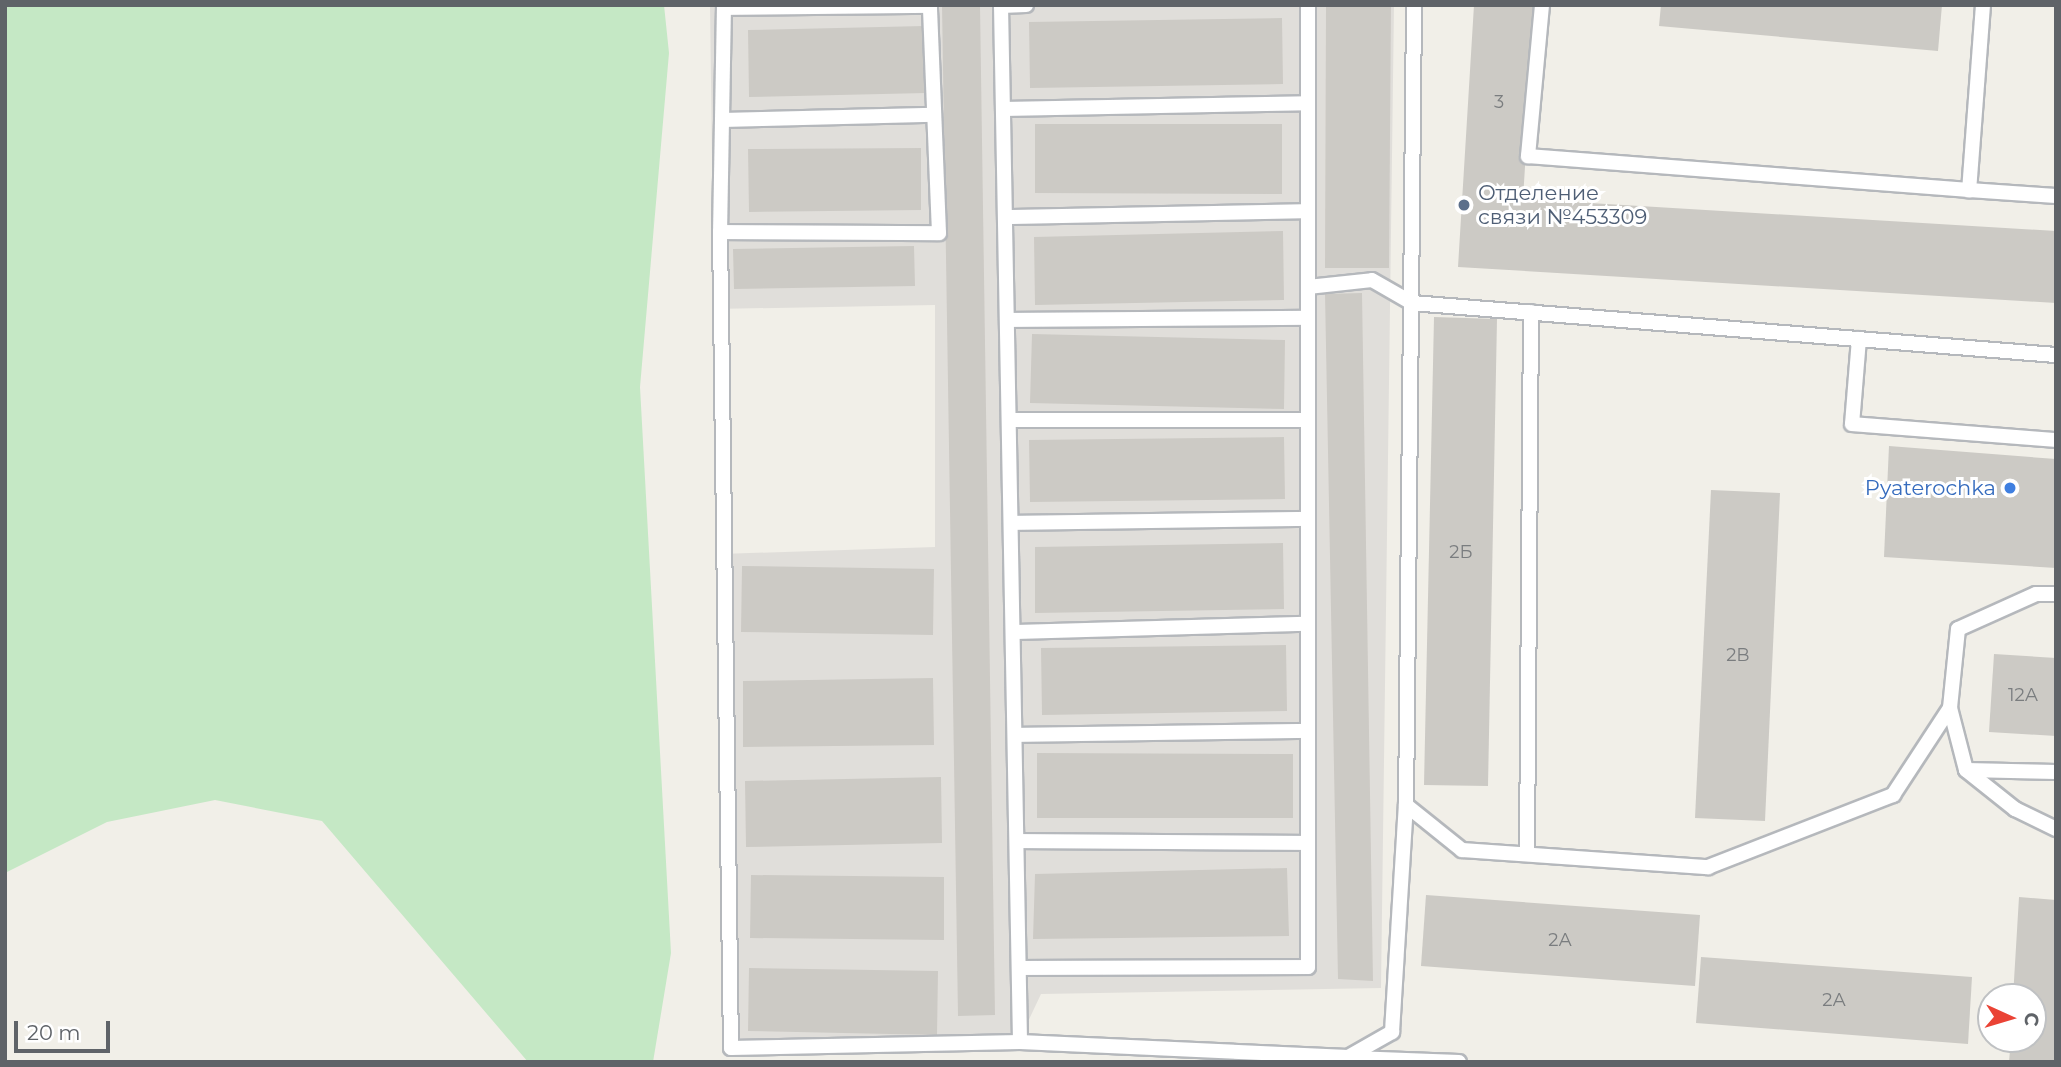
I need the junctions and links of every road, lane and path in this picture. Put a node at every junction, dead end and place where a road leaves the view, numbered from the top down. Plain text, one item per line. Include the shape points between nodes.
1 (930, 5) edge
2 (1026, 5) edge
3 (1308, 5) edge
4 (1415, 5) edge
5 (1542, 5) edge
6 (1983, 5) edge
7 (724, 6) edge
8 (1002, 6) edge
9 (1308, 103) junction
10 (1003, 109) junction
11 (934, 115) junction
12 (722, 120) junction
13 (1969, 190) junction
14 (2056, 196) edge
15 (1308, 211) junction
16 (1006, 216) junction
17 (720, 232) junction
18 (1308, 287) junction
19 (1412, 303) junction
20 (1531, 312) junction
21 (1308, 318) junction
22 (1008, 320) junction
23 (1859, 339) junction
24 (2056, 355) edge
25 (1308, 419) junction
26 (1010, 420) junction
27 (2056, 440) edge
28 (1308, 519) junction
29 (1012, 523) junction
30 (2056, 594) edge
31 (1308, 624) junction
32 (1014, 632) junction
33 (1950, 708) junction
34 (1308, 731) junction
35 (1016, 735) junction
36 (1966, 770) junction
37 (2056, 772) edge
38 (1406, 805) junction
39 (2056, 829) edge
40 (1019, 841) junction
41 (1308, 842) junction
42 (1527, 854) junction
43 (1021, 968) junction
44 (1020, 1042) junction
45 (1348, 1057) junction
46 (1459, 1062) edge

1 - 7 lane
1 - 11 lane
2 - 8 lane
3 - 9 lane
4 - 19 lane
5 - 13 lane via 1528,156
6 - 13 lane
7 - 12 lane
8 - 10 lane
9 - 10 lane
9 - 15 lane
10 - 16 lane
11 - 12 lane
11 - 17 lane via 939,233
12 - 17 lane
13 - 14 lane
15 - 16 lane
15 - 18 lane
16 - 22 lane
17 - 44 lane via 731,1048
18 - 19 lane via 1372,280
18 - 21 lane
19 - 20 lane
19 - 38 lane
20 - 23 lane
20 - 42 lane
21 - 22 lane
21 - 25 lane
22 - 26 lane
23 - 24 lane
23 - 27 lane via 1852,424
25 - 26 lane
25 - 28 lane
26 - 29 lane
28 - 29 lane
28 - 31 lane
29 - 32 lane
30 - 33 lane via 2036,594 1958,629
31 - 32 lane
31 - 34 lane
32 - 35 lane
33 - 36 lane
33 - 42 lane via 1893,795 1708,867
34 - 35 lane
34 - 41 lane
35 - 40 lane
36 - 37 lane
36 - 39 lane via 2015,809
38 - 42 lane via 1462,850
38 - 45 lane via 1392,1032
40 - 41 lane
40 - 43 lane
41 - 43 lane via 1308,967
43 - 44 lane
44 - 45 lane
45 - 46 lane

